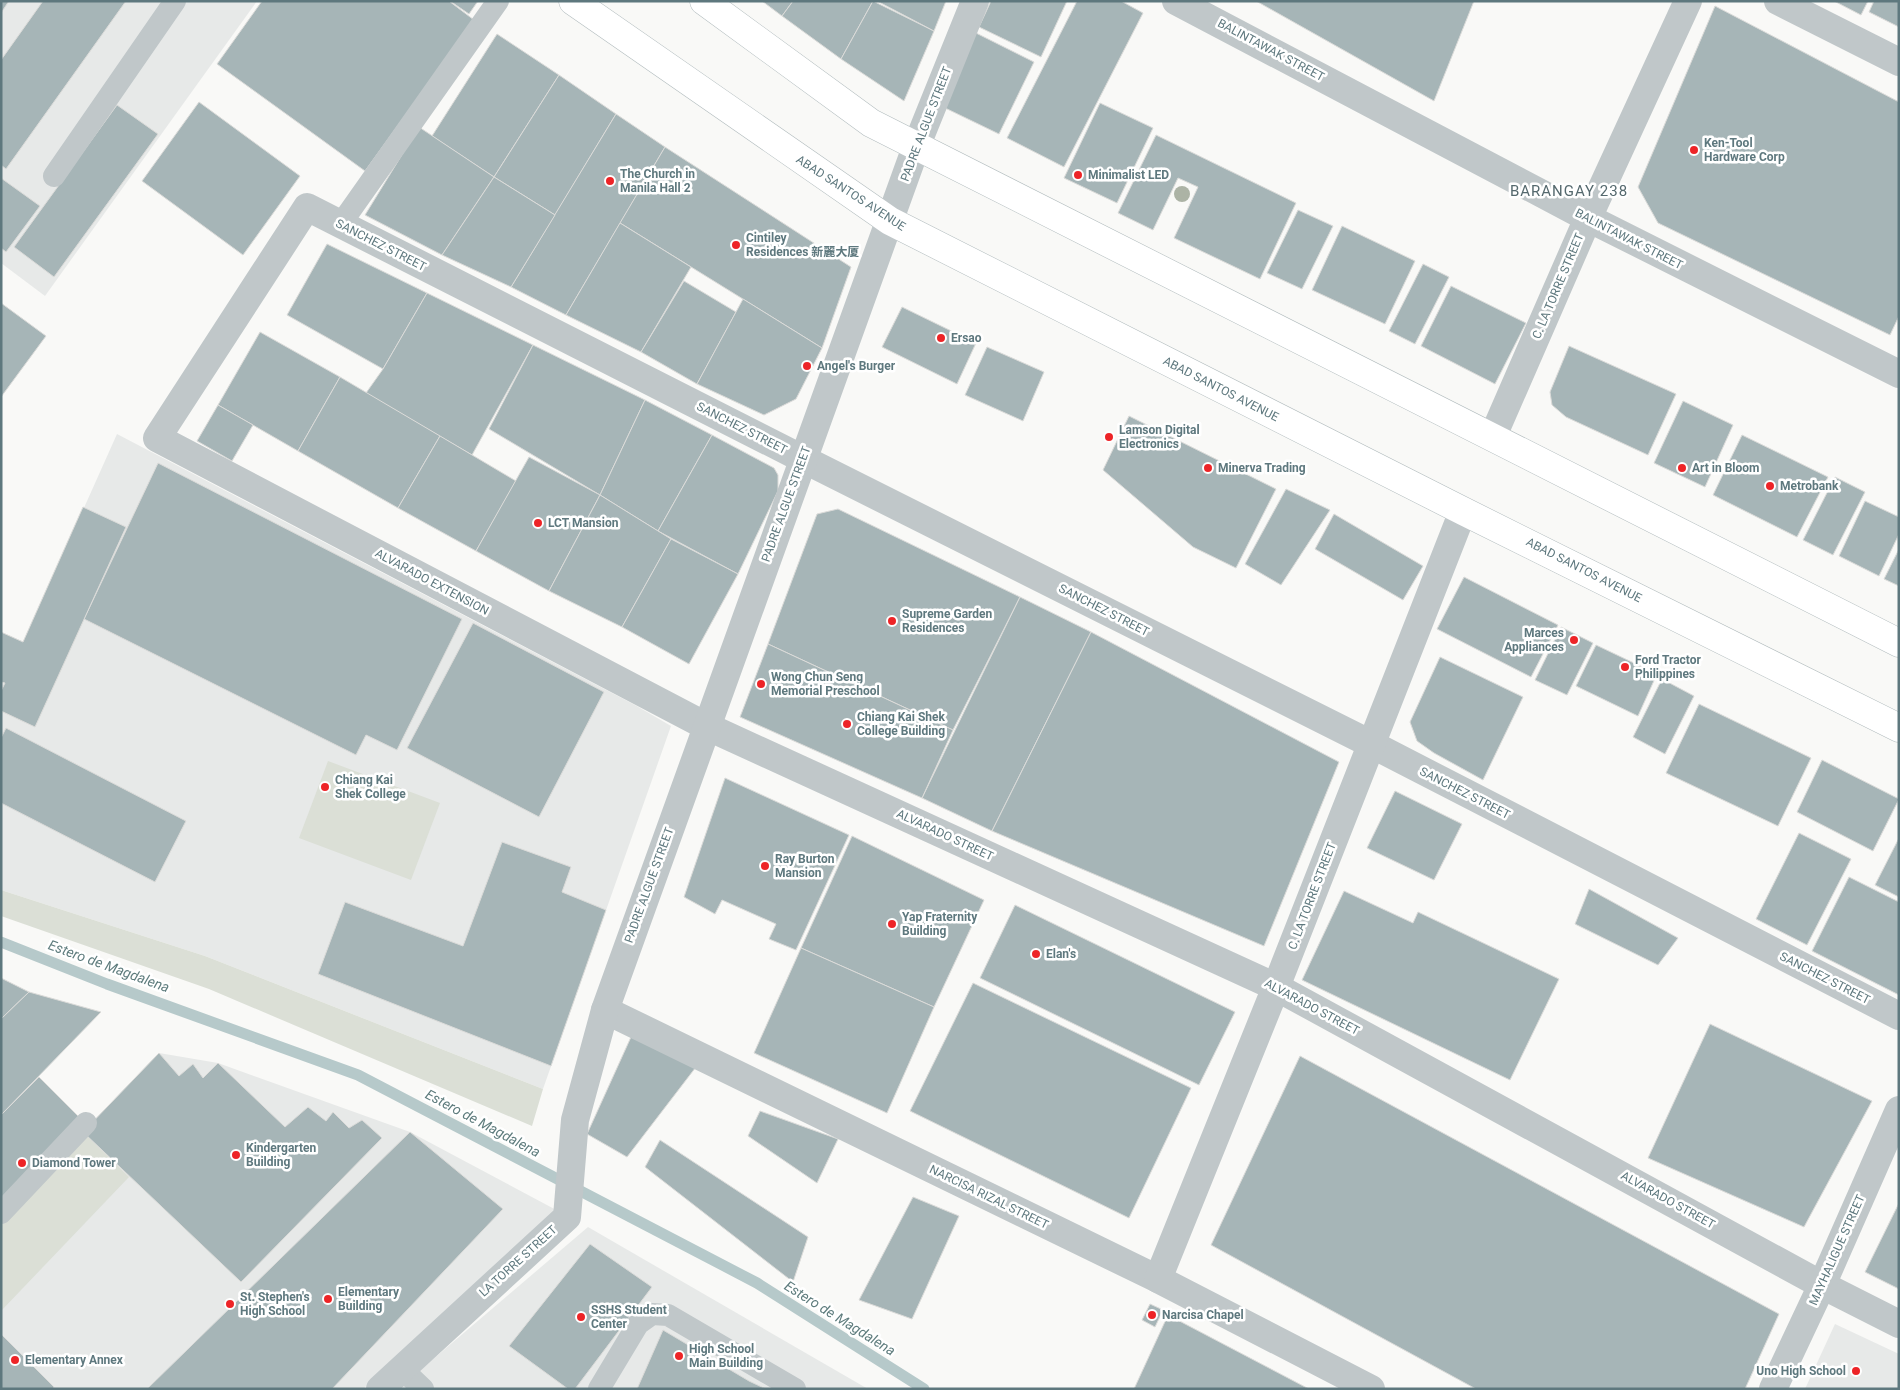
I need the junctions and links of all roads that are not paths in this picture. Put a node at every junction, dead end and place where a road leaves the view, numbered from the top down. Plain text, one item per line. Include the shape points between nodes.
1 (175, 1) edge
2 (498, 1) edge
3 (573, 1) edge
4 (704, 1) edge
5 (975, 1) edge
6 (1176, 1) edge
7 (1688, 1) edge
8 (1778, 1) edge
9 (1899, 62) edge
10 (916, 147) junction
11 (54, 176) dead end
12 (1588, 218) junction
13 (890, 221) junction
14 (340, 225) junction
15 (1899, 374) edge
16 (1493, 436) junction
17 (158, 438) joint
18 (803, 459) junction
19 (1463, 511) junction
20 (1899, 643) edge
21 (706, 726) junction
22 (1899, 728) edge
23 (1371, 744) junction
24 (1276, 987) junction
25 (604, 1010) junction
26 (1899, 1016) edge
27 (1899, 1110) edge
28 (86, 1123) dead end
29 (1, 1213) edge
30 (1158, 1279) junction
31 (1822, 1285) junction
32 (1899, 1324) edge
33 (401, 1368) junction
34 (380, 1389) edge
35 (423, 1389) edge
36 (599, 1389) edge
37 (795, 1389) edge
38 (1371, 1389) edge
39 (1772, 1389) edge

1 - 11 lane
2 - 14 lane
3 - 13 main road, ABAD SANTOS AVENUE
4 - 10 main road via 871,123
5 - 10 street, PADRE ALGUE STREET
6 - 12 street, BALINTAWAK STREET
7 - 12 street, C. LA TORRE STREET
8 - 9 street
10 - 13 street, PADRE ALGUE STREET
10 - 16 main road
12 - 15 street, BALINTAWAK STREET
12 - 16 street, C. LA TORRE STREET
13 - 18 street, PADRE ALGUE STREET
13 - 19 main road, ABAD SANTOS AVENUE
14 - 17 street, SANCHEZ STREET via 308,206
14 - 18 street, SANCHEZ STREET
16 - 20 main road
17 - 21 street, ALVARADO EXTENSION
18 - 21 street, PADRE ALGUE STREET
18 - 23 street, SANCHEZ STREET
19 - 22 main road, ABAD SANTOS AVENUE
19 - 23 street, C. LA TORRE STREET
21 - 24 street, ALVARADO STREET
21 - 25 street, PADRE ALGUE STREET
23 - 24 street, C. LA TORRE STREET
23 - 26 street, SANCHEZ STREET
24 - 30 street, C. LA TORRE STREET
24 - 31 street, ALVARADO STREET
25 - 30 street, NARCISA RIZAL STREET
25 - 33 street, LA TORRE STREET via 575,1120 567,1217
27 - 31 street, MAYHALIGUE STREET
28 - 29 lane
30 - 38 street, NARCISA RIZAL STREET
31 - 32 street, ALVARADO STREET
31 - 39 street, MAYHALIGUE STREET
33 - 34 street, LA TORRE STREET
33 - 35 lane
36 - 37 lane via 638,1324 652,1314 668,1315

